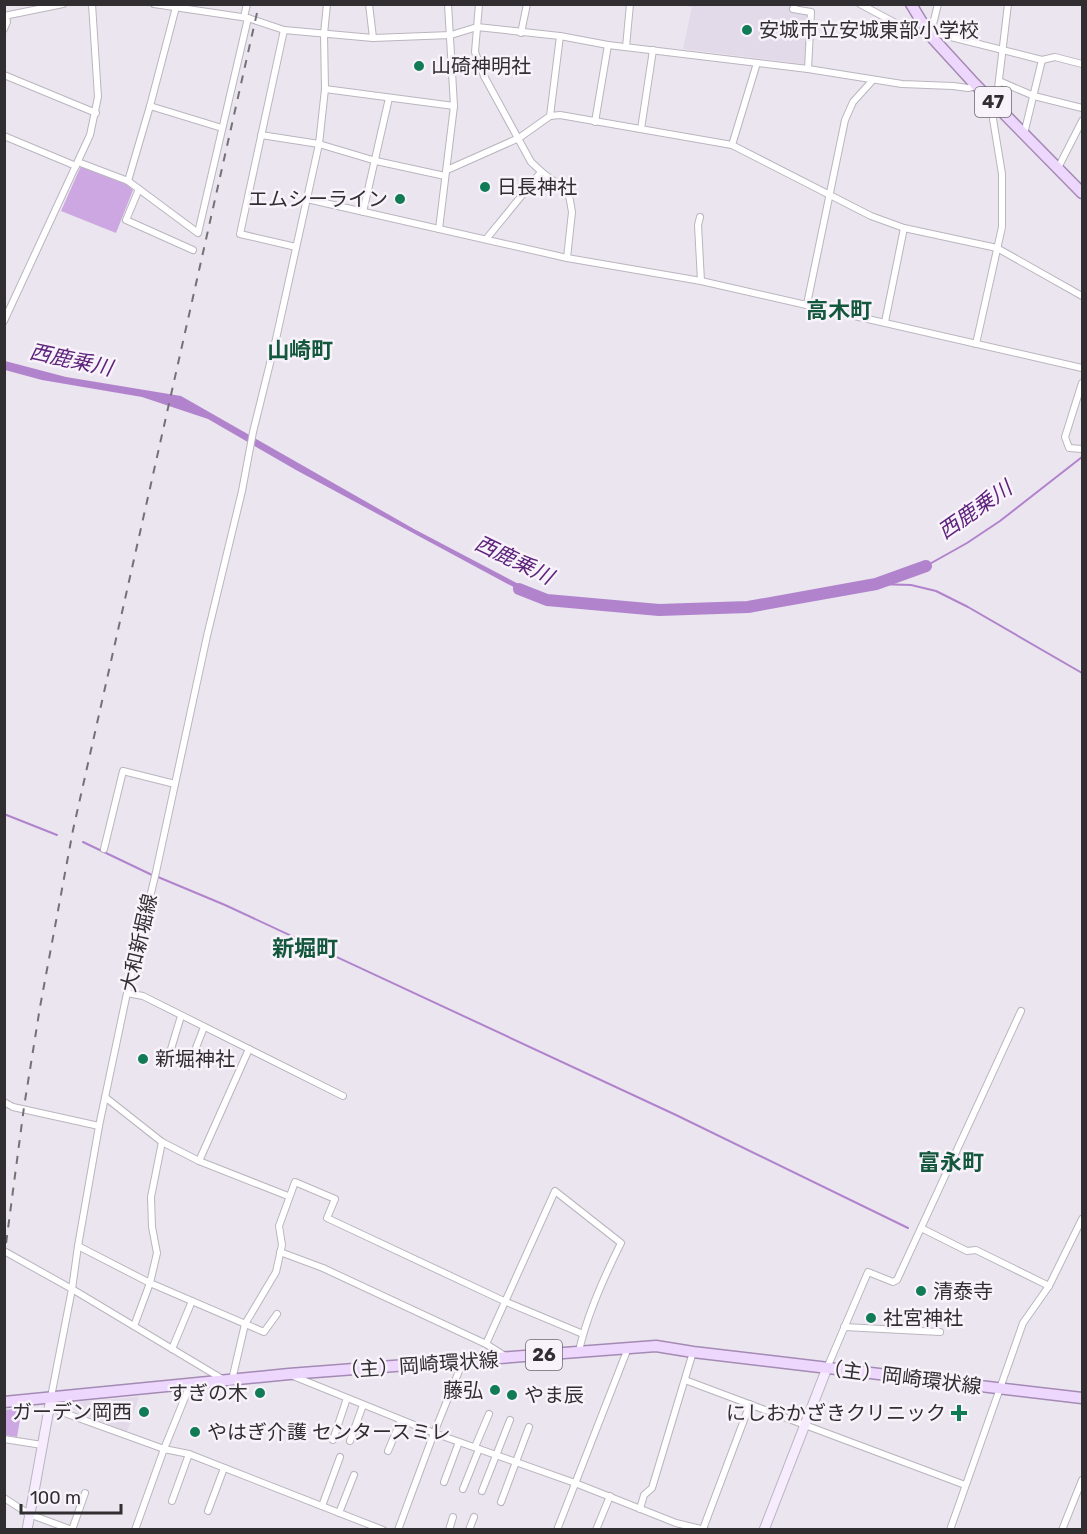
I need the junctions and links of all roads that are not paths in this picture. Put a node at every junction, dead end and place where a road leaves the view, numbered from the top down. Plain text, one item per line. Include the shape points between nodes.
1 (63, 4) edge
2 (92, 4) edge
3 (154, 4) edge
4 (247, 4) edge
5 (327, 4) edge
6 (369, 4) edge
7 (448, 4) edge
8 (479, 4) edge
9 (527, 4) edge
10 (630, 4) edge
11 (795, 4) edge
12 (860, 4) edge
13 (910, 4) edge
14 (938, 4) edge
15 (1008, 4) edge
16 (176, 7) junction
17 (5, 16) edge
18 (246, 18) junction
19 (477, 27) junction
20 (4, 28) edge
21 (284, 30) junction
22 (520, 33) junction
23 (930, 33) junction
24 (324, 34) junction
25 (451, 35) junction
26 (560, 36) junction
27 (373, 38) junction
28 (608, 45) junction
29 (626, 47) junction
30 (653, 50) junction
31 (1003, 50) junction
32 (1042, 60) junction
33 (757, 63) junction
34 (1083, 64) edge
35 (808, 69) junction
36 (4, 75) edge
37 (872, 81) junction
38 (999, 81) junction
39 (977, 86) junction
40 (325, 89) junction
41 (1034, 96) junction
42 (389, 98) junction
43 (996, 105) junction
44 (150, 106) junction
45 (454, 106) junction
46 (1083, 108) edge
47 (96, 113) junction
48 (550, 116) junction
49 (1083, 121) edge
50 (595, 122) junction
51 (222, 128) junction
52 (641, 129) junction
53 (1024, 134) junction
54 (261, 135) junction
55 (4, 136) edge
56 (519, 138) junction
57 (319, 144) junction
58 (732, 145) junction
59 (376, 161) junction
60 (77, 164) junction
61 (1058, 168) junction
62 (541, 172) junction
63 (446, 173) junction
64 (128, 181) junction
65 (139, 189) junction
66 (1083, 193) edge
67 (831, 196) junction
68 (307, 199) junction
69 (363, 212) junction
70 (700, 217) dead end
71 (904, 228) junction
72 (439, 229) junction
73 (487, 238) junction
74 (296, 247) junction
75 (997, 248) junction
76 (193, 250) dead end
77 (567, 258) junction
78 (701, 281) junction
79 (1083, 296) edge
80 (807, 304) junction
81 (4, 321) edge
82 (885, 322) junction
83 (976, 344) junction
84 (1083, 368) edge
85 (1083, 383) edge
86 (1083, 449) edge
87 (175, 784) junction
88 (104, 849) dead end
89 (126, 993) junction
90 (1021, 1011) dead end
91 (182, 1016) junction
92 (204, 1027) junction
93 (249, 1049) junction
94 (344, 1096) dead end
95 (105, 1097) junction
96 (4, 1102) edge
97 (99, 1126) junction
98 (162, 1142) junction
99 (199, 1161) junction
100 (288, 1196) junction
101 (1083, 1219) edge
102 (921, 1228) junction
103 (78, 1246) junction
104 (4, 1251) edge
105 (280, 1252) junction
106 (150, 1283) junction
107 (1049, 1286) junction
108 (72, 1289) junction
109 (192, 1301) junction
110 (504, 1301) junction
111 (277, 1314) dead end
112 (245, 1324) junction
113 (134, 1326) junction
114 (844, 1327) junction
115 (940, 1332) dead end
116 (583, 1334) junction
117 (486, 1344) junction
118 (628, 1347) junction
119 (172, 1349) junction
120 (579, 1351) junction
121 (693, 1353) junction
122 (508, 1358) junction
123 (464, 1361) junction
124 (826, 1368) junction
125 (289, 1374) junction
126 (685, 1380) junction
127 (229, 1381) junction
128 (190, 1385) junction
129 (1001, 1389) junction
130 (347, 1398) junction
131 (1083, 1398) edge
132 (4, 1402) edge
133 (50, 1402) junction
134 (363, 1404) junction
135 (750, 1404) junction
136 (489, 1414) dead end
137 (401, 1420) junction
138 (510, 1420) dead end
139 (806, 1425) junction
140 (529, 1427) dead end
141 (434, 1433) junction
142 (4, 1439) edge
143 (333, 1440) dead end
144 (350, 1441) dead end
145 (459, 1442) junction
146 (42, 1445) junction
147 (477, 1448) junction
148 (164, 1449) junction
149 (388, 1451) dead end
150 (189, 1455) junction
151 (497, 1456) junction
152 (340, 1457) dead end
153 (515, 1462) junction
154 (224, 1468) junction
155 (354, 1475) dead end
156 (1083, 1480) edge
157 (444, 1482) dead end
158 (575, 1483) junction
159 (965, 1485) junction
160 (463, 1489) dead end
161 (482, 1491) dead end
162 (85, 1493) dead end
163 (610, 1496) junction
164 (1080, 1496) edge
165 (4, 1498) edge
166 (172, 1501) dead end
167 (501, 1502) dead end
168 (322, 1506) junction
169 (640, 1509) junction
170 (208, 1511) dead end
171 (339, 1513) junction
172 (29, 1514) junction
173 (453, 1517) dead end
174 (474, 1517) dead end
175 (675, 1526) edge
176 (372, 1528) edge
177 (704, 1529) edge
178 (27, 1530) edge
179 (72, 1530) edge
180 (135, 1530) edge
181 (383, 1530) edge
182 (398, 1530) edge
183 (449, 1530) edge
184 (470, 1530) edge
185 (557, 1530) edge
186 (596, 1530) edge
187 (765, 1530) edge
188 (950, 1530) edge
189 (1062, 1530) edge

1 - 17 street
2 - 47 street
3 - 16 street
4 - 18 street
5 - 24 street, 大和新堀線
6 - 27 street
7 - 25 street
8 - 19 street
9 - 22 street
10 - 29 street
11 - 35 street via 793,9 811,12
12 - 23 street via 914,33
13 - 23 main road, 47
14 - 23 street
15 - 31 street
16 - 18 street
16 - 44 street
17 - 20 street
18 - 21 street
18 - 51 street
19 - 22 street
19 - 25 street
19 - 56 street via 476,52 484,76
21 - 24 street
21 - 54 street
22 - 26 street
23 - 31 street
23 - 39 main road, 47
24 - 27 street
24 - 40 street, 大和新堀線
25 - 27 street
25 - 45 street
26 - 28 street
26 - 48 street
28 - 29 street
28 - 50 street
29 - 30 street
30 - 33 street
30 - 52 street
31 - 32 street
31 - 38 street
32 - 34 street via 1055,57
32 - 41 street
33 - 35 street
33 - 58 street
35 - 37 street
36 - 47 street
37 - 39 street
37 - 67 street via 853,102 845,120
38 - 41 street
38 - 43 street
39 - 43 main road, 47
40 - 42 street
40 - 57 street, 大和新堀線
41 - 46 street
41 - 53 street
42 - 45 street
42 - 59 street
43 - 53 main road, 47
43 - 75 street via 993,119 1004,198
44 - 51 street
44 - 64 street
45 - 63 street
47 - 60 street
48 - 50 street
48 - 56 street
49 - 61 street
50 - 52 street
51 - 65 street via 198,233
52 - 58 street
53 - 61 main road, 47
54 - 57 street
54 - 74 street via 240,234
55 - 60 street
56 - 62 street
56 - 63 street
57 - 59 street
57 - 68 street, 大和新堀線
58 - 67 street
59 - 63 street
59 - 69 street
60 - 64 street
60 - 81 street
61 - 66 main road, 47
62 - 73 street
62 - 77 street via 569,195 572,212
63 - 72 street
64 - 65 street
65 - 76 street via 126,220
67 - 71 street
67 - 80 street
68 - 69 street
68 - 74 street, 大和新堀線
69 - 72 street
70 - 78 street
71 - 75 street
71 - 82 street
72 - 73 street
73 - 77 street
74 - 87 street, 大和新堀線
75 - 79 street
75 - 83 street
77 - 78 street
78 - 80 street
80 - 82 street
82 - 83 street
83 - 84 street
85 - 86 street via 1065,437 1069,448
87 - 88 street via 123,771
87 - 89 street, 大和新堀線
89 - 91 street via 142,996
89 - 95 street, 大和新堀線
90 - 102 street
91 - 92 street
91 - 92 street via 168,1059 189,1066
92 - 93 street
93 - 94 street
93 - 99 street
95 - 97 street, 大和新堀線
95 - 98 street
96 - 97 street
97 - 103 street, 大和新堀線
98 - 99 street
98 - 106 street via 151,1197 157,1253
99 - 100 street
100 - 105 street via 279,1226
100 - 110 street via 295,1182 335,1199 327,1218
101 - 107 street
102 - 107 street
102 - 114 street via 897,1280 868,1272
103 - 106 street
103 - 108 street, 大和新堀線
104 - 108 street
105 - 112 street via 276,1272
105 - 117 street
106 - 109 street
106 - 113 street
107 - 129 street via 1023,1323
108 - 113 street
108 - 133 street, 大和新堀線
109 - 112 street
109 - 119 street
110 - 116 street
110 - 116 street via 555,1191 621,1243
110 - 117 street
111 - 112 street via 264,1332
112 - 127 street
113 - 119 street
114 - 115 street
114 - 124 street
116 - 120 street
117 - 122 street
118 - 120 main road, （主）岡崎環状線 / 26
118 - 121 main road, （主）岡崎環状線 / 26 via 656,1346
118 - 158 street
119 - 127 street
120 - 122 main road, （主）岡崎環状線 / 26
121 - 124 main road, （主）岡崎環状線 / 26
121 - 126 street
122 - 123 main road, （主）岡崎環状線 / 26
123 - 125 main road, （主）岡崎環状線 / 26
123 - 141 street
124 - 129 main road, （主）岡崎環状線 / 26
124 - 139 street
125 - 127 main road, （主）岡崎環状線 / 26
125 - 130 street
126 - 135 street
126 - 169 street via 652,1488 644,1495
127 - 128 main road, （主）岡崎環状線 / 26
128 - 133 main road, （主）岡崎環状線 / 26
128 - 148 street
129 - 131 main road, （主）岡崎環状線 / 26
129 - 159 street
130 - 134 street
130 - 143 street
132 - 133 main road, （主）岡崎環状線 / 26
133 - 146 street
133 - 148 street
134 - 137 street
134 - 144 street
135 - 139 street
135 - 177 street
136 - 147 street
137 - 141 street
137 - 149 street
138 - 151 street
139 - 159 street
139 - 187 street
140 - 153 street
141 - 145 street
141 - 182 street
142 - 146 street
145 - 147 street
145 - 157 street
146 - 172 street
147 - 151 street
147 - 160 street
148 - 150 street
148 - 180 street
150 - 154 street
150 - 166 street
151 - 153 street
151 - 161 street
152 - 168 street
153 - 158 street
153 - 167 street
154 - 168 street
154 - 170 street
155 - 171 street
156 - 164 street
158 - 163 street
158 - 185 street
159 - 188 street
162 - 179 street
163 - 169 street
163 - 186 street
164 - 189 street
165 - 172 street
168 - 171 street
169 - 175 street
171 - 176 street
172 - 178 street
172 - 179 street
173 - 183 street
174 - 184 street
175 - 177 street
176 - 181 street

